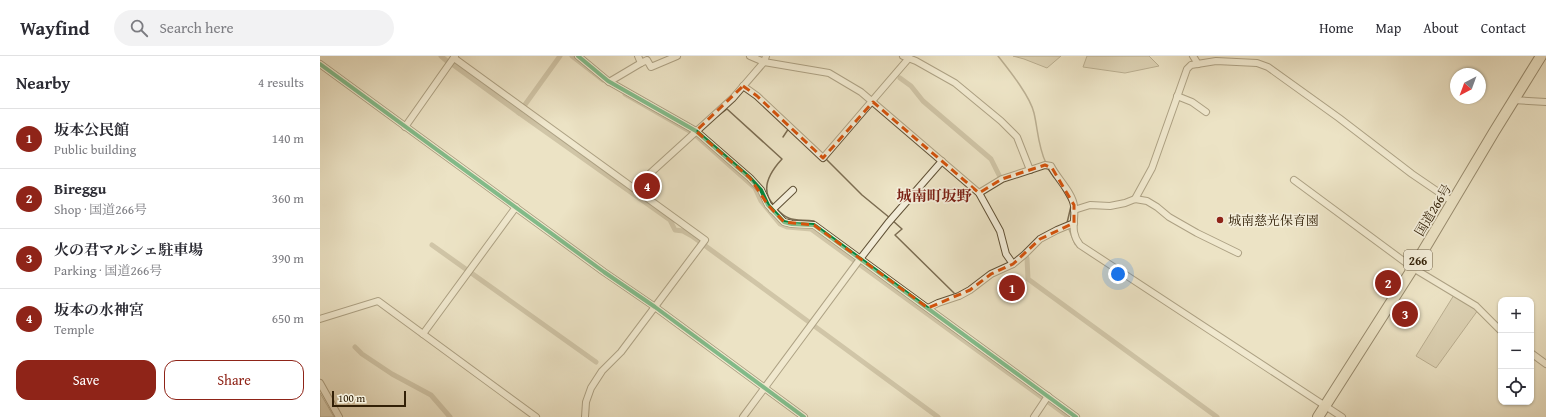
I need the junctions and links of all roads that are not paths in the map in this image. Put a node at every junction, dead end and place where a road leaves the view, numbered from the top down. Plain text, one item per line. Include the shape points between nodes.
1 (578, 56) edge
2 (638, 56) edge
3 (677, 56) edge
4 (750, 56) edge
5 (1193, 56) edge
6 (1541, 56) edge
7 (455, 57) edge
8 (907, 57) edge
9 (765, 59) edge
10 (641, 62) junction
11 (320, 64) edge
12 (1198, 64) junction
13 (610, 82) junction
14 (743, 86) junction
15 (1177, 96) junction
16 (1513, 100) junction
17 (873, 102) junction
18 (1546, 102) edge
19 (1206, 112) dead end
20 (405, 127) junction
21 (696, 131) junction
22 (942, 161) junction
23 (1030, 170) junction
24 (1294, 180) dead end
25 (634, 188) junction
26 (793, 190) dead end
27 (979, 193) junction
28 (1135, 199) junction
29 (1453, 202) junction
30 (516, 207) junction
31 (772, 210) junction
32 (1074, 210) junction
33 (1074, 223) junction
34 (1238, 252) dead end
35 (860, 259) junction
36 (1013, 264) junction
37 (1413, 268) junction
38 (655, 307) junction
39 (928, 308) junction
40 (320, 319) edge
41 (1498, 328) edge
42 (423, 334) junction
43 (1534, 355) edge
44 (1546, 364) edge
45 (320, 383) edge
46 (764, 388) junction
47 (1048, 396) junction
48 (1324, 406) junction
49 (339, 417) edge
50 (536, 417) edge
51 (585, 417) edge
52 (743, 417) edge
53 (804, 417) edge
54 (1034, 417) edge
55 (1076, 417) edge
56 (1318, 417) edge
57 (1342, 417) edge

1 - 13 street
2 - 10 street
3 - 10 street via 651,67 647,60
4 - 9 street
5 - 12 street
6 - 16 highway, 国道266号 / 266
7 - 20 street
7 - 25 street
8 - 17 street
8 - 23 street via 954,83 1001,121 1017,137
9 - 14 street
9 - 17 street via 829,73 862,92
10 - 13 street
11 - 20 street
12 - 15 street via 1191,65 1187,70
12 - 29 street via 1232,61 1257,63 1268,67
13 - 21 street
14 - 17 street via 823,158
14 - 21 street
15 - 19 street
15 - 28 street via 1152,168
16 - 18 street
16 - 29 highway, 国道266号 / 266
17 - 22 street
20 - 30 street
21 - 25 street
21 - 31 street via 750,178 761,190
22 - 27 street
22 - 35 street
23 - 27 street via 1002,179
23 - 32 street via 1045,165 1051,166 1063,182
24 - 37 street
25 - 38 street via 705,240
26 - 31 street
27 - 36 street via 1000,231 1006,254
28 - 32 street via 1110,206 1090,205
28 - 34 street via 1147,201 1192,230
29 - 37 highway, 国道266号 / 266
30 - 38 street
30 - 42 street
31 - 35 street via 784,222 814,225
32 - 33 street
33 - 36 street via 1040,239
33 - 48 street via 1075,236 1080,245
35 - 39 street
35 - 46 street
36 - 39 street via 991,274 959,296
37 - 41 street via 1476,306
37 - 48 highway, 国道266号 / 266
38 - 46 street
38 - 51 street via 591,388 586,402
39 - 47 street
40 - 42 street via 378,301
42 - 50 street
43 - 44 street
45 - 49 street
46 - 52 street
46 - 53 street
47 - 54 street
47 - 55 street
48 - 56 highway, 国道266号 / 266
48 - 57 street

